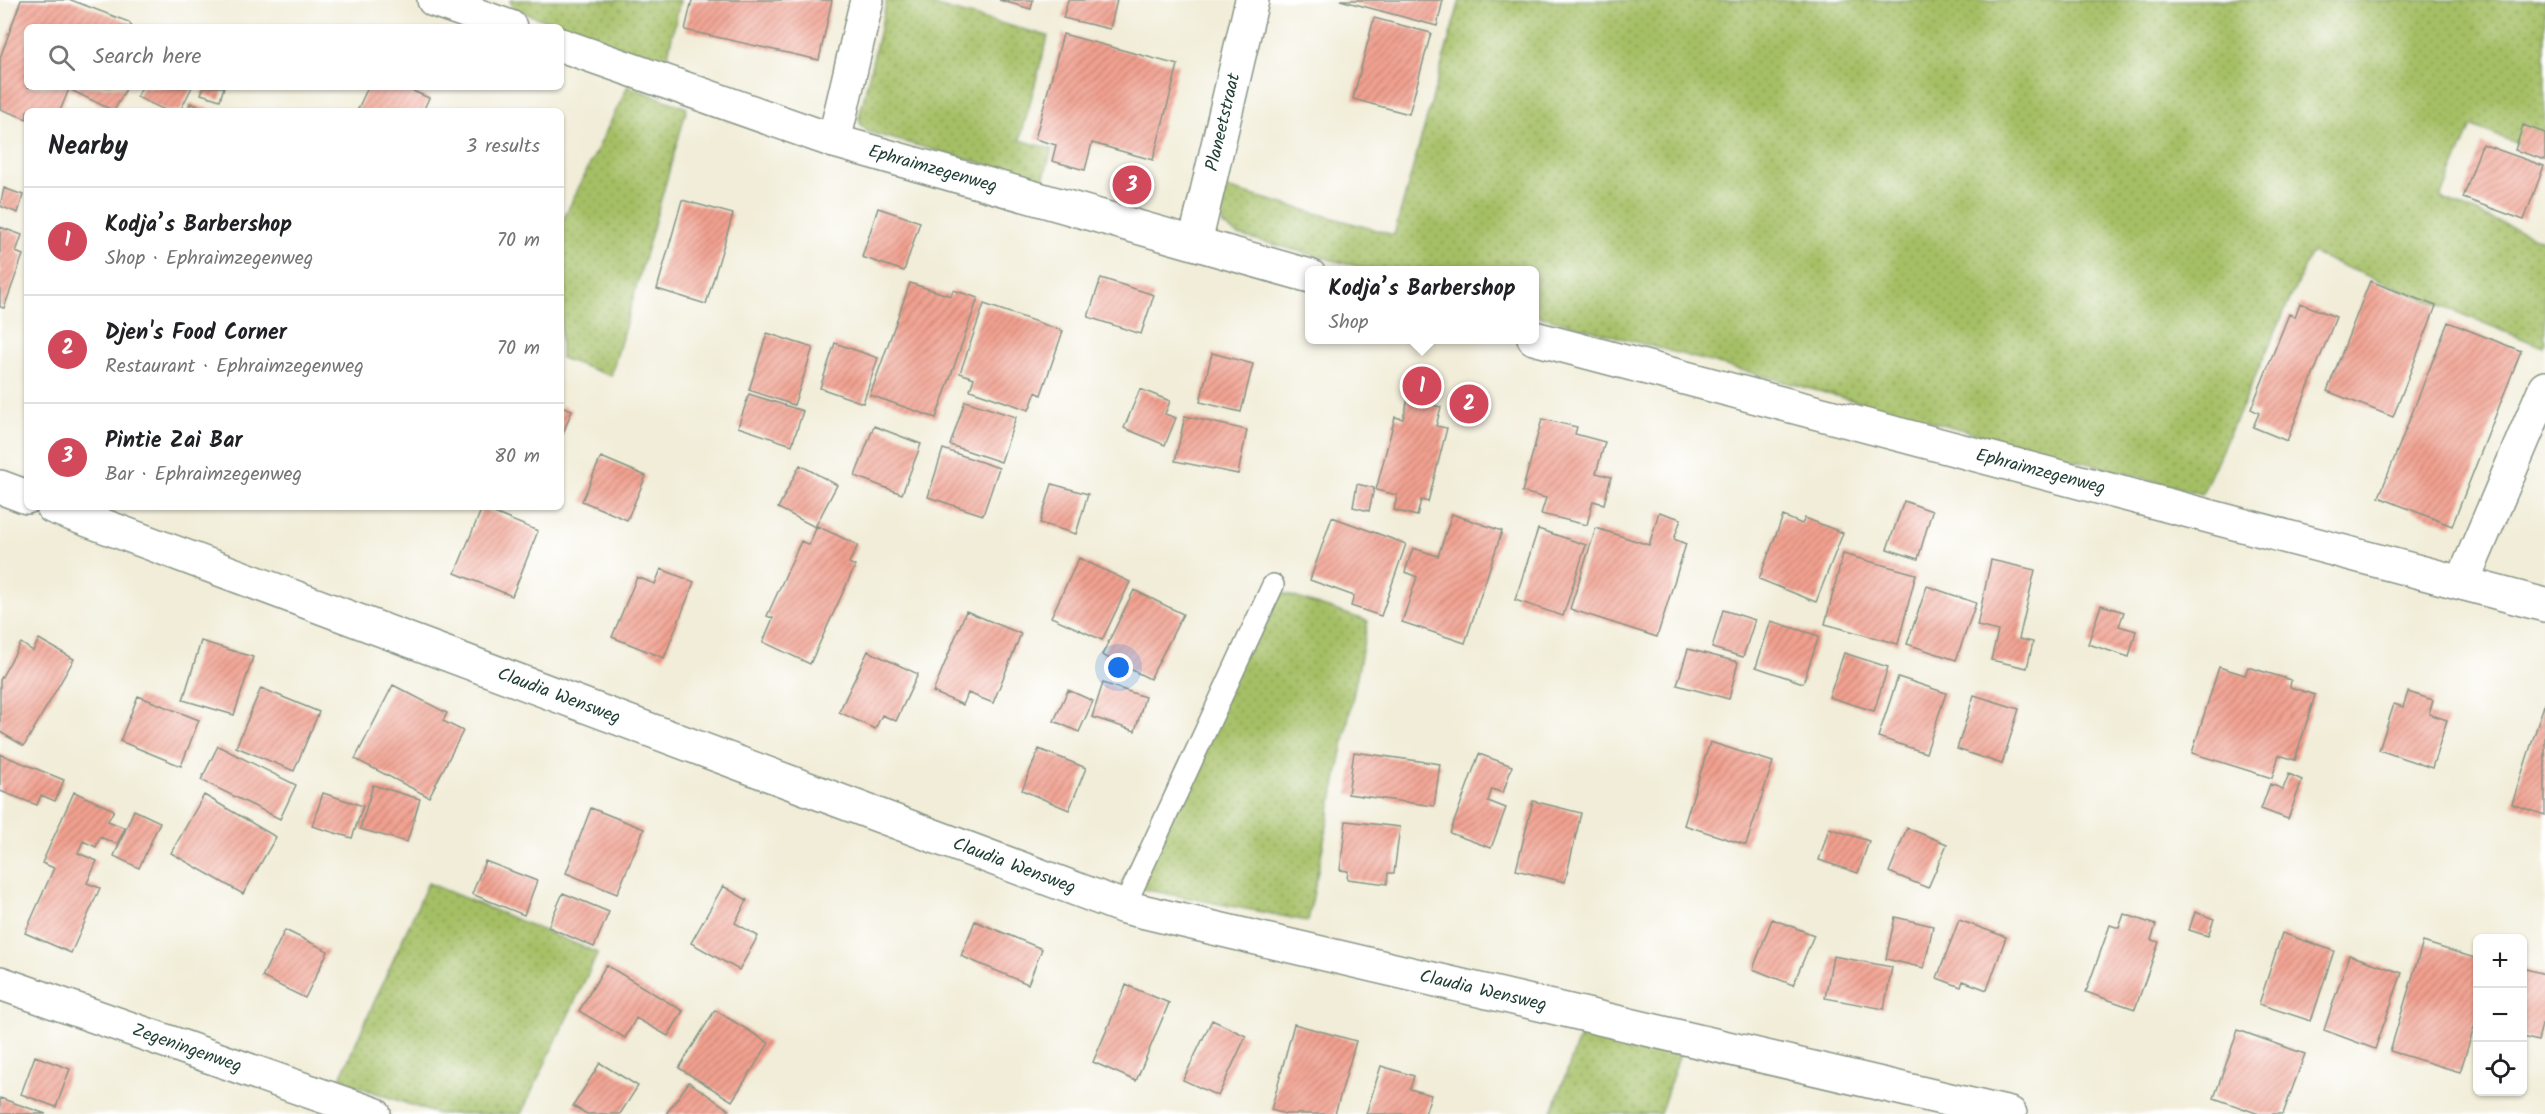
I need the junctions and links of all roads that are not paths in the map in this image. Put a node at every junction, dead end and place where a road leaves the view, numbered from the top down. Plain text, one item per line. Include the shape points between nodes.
1 (434, 0) edge
2 (867, 0) edge
3 (1252, 0) edge
4 (495, 15) edge
5 (564, 46) edge
6 (834, 141) junction
7 (1195, 243) junction
8 (1305, 275) edge
9 (1539, 339) edge
10 (2545, 388) edge
11 (0, 487) edge
12 (24, 496) edge
13 (61, 510) edge
14 (2462, 583) junction
15 (1273, 585) dead end
16 (2545, 604) edge
17 (1124, 908) junction
18 (0, 982) edge
19 (374, 1114) edge
20 (2010, 1114) edge

1 - 4 street
2 - 6 street
3 - 7 street, Planeetstraat
5 - 6 street, Ephraimzegenweg
6 - 7 street, Ephraimzegenweg
7 - 8 street, Ephraimzegenweg
9 - 14 street, Ephraimzegenweg
10 - 14 street
11 - 12 street
13 - 17 street, Claudia Wensweg
14 - 16 street, Ephraimzegenweg
15 - 17 lane
17 - 20 street, Claudia Wensweg
18 - 19 street, Zegeningenweg

